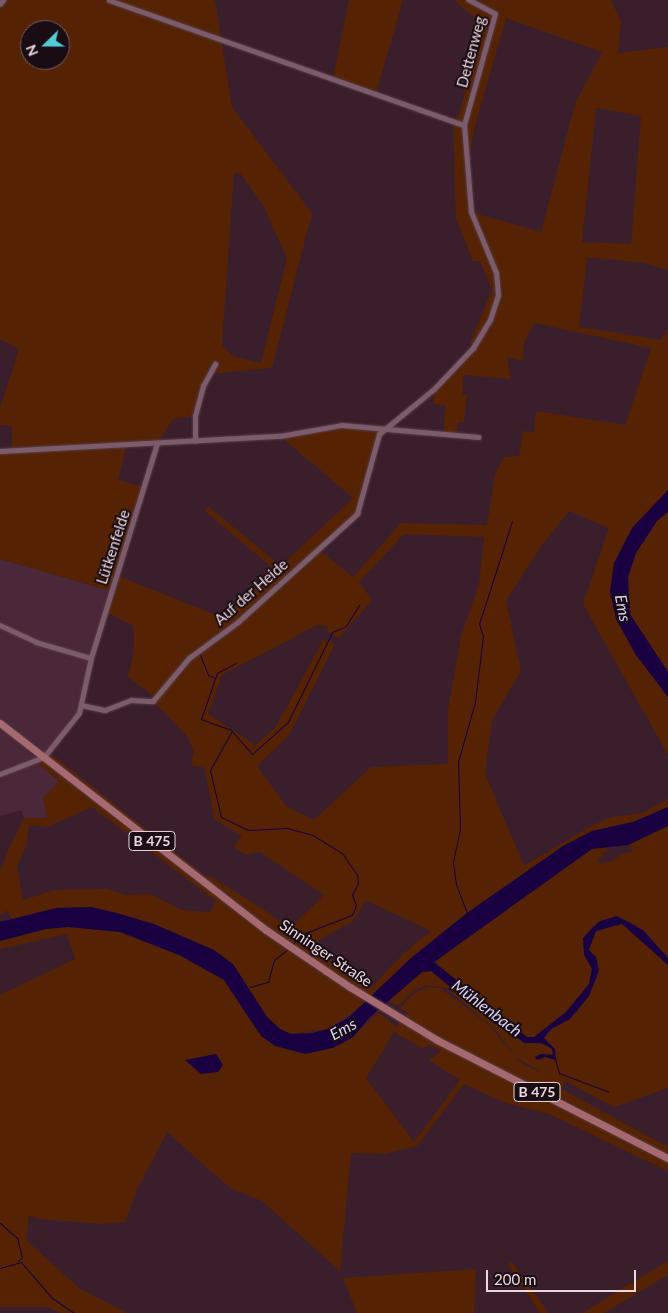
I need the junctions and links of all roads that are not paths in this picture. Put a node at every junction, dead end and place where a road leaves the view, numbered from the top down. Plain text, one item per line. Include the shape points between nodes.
1 (3, 0) edge
2 (109, 0) edge
3 (469, 0) edge
4 (0, 4) edge
5 (464, 125) junction
6 (215, 364) dead end
7 (383, 429) junction
8 (478, 437) dead end
9 (195, 441) junction
10 (157, 444) junction
11 (0, 451) edge
12 (0, 625) edge
13 (92, 658) junction
14 (82, 705) junction
15 (0, 723) edge
16 (44, 758) junction
17 (0, 774) edge
18 (668, 1158) edge

1 - 4 street
2 - 5 street
3 - 5 street, Dettenweg via 495,14
5 - 7 street via 471,212 496,273 498,295 490,320 473,348 434,389
6 - 9 street via 203,386 195,416
7 - 8 street
7 - 9 street via 342,425 280,436
7 - 14 street, Auf der Heide via 357,514 238,622 189,658 153,701 131,700 105,710
9 - 10 street
10 - 11 street
10 - 13 street, Lütkenfelde
12 - 13 street via 36,642
13 - 14 street, Lütkenfelde
14 - 16 street, Lütkenfelde via 70,728
15 - 16 main road, Sinninger Straße / B 475
16 - 17 street
16 - 18 main road, Sinninger Straße / B 475 via 280,940 408,1023

